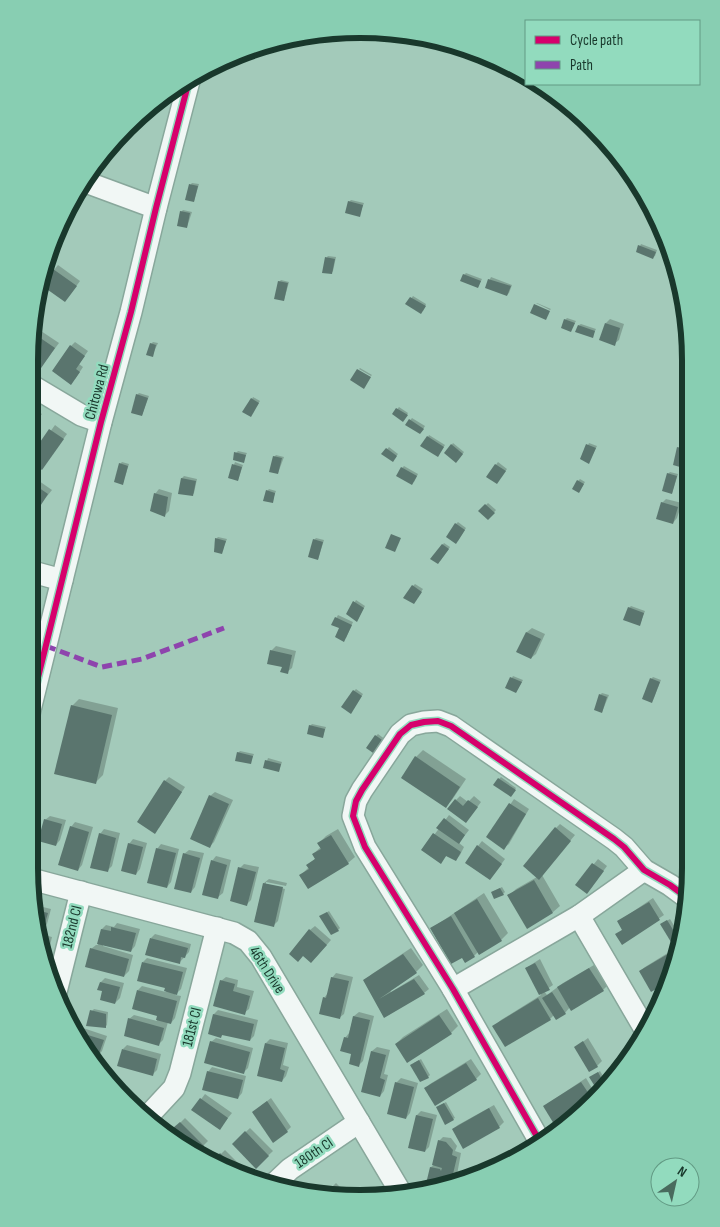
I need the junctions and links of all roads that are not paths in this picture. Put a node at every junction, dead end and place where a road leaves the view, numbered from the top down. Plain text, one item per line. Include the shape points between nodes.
1 (187, 88) edge
2 (90, 184) edge
3 (156, 208) junction
4 (38, 389) edge
5 (101, 422) junction
6 (38, 573) edge
7 (62, 580) junction
8 (38, 677) edge
9 (644, 870) junction
10 (38, 881) edge
11 (81, 892) junction
12 (681, 894) edge
13 (579, 916) junction
14 (217, 928) junction
15 (59, 981) edge
16 (453, 989) junction
17 (642, 1023) edge
18 (151, 1112) edge
19 (359, 1122) junction
20 (538, 1136) edge
21 (279, 1179) edge
22 (398, 1187) edge

1 - 3 street, Chitowa Rd
2 - 3 street
3 - 5 street, Chitowa Rd
4 - 5 street
5 - 7 street, Chitowa Rd
6 - 7 street
7 - 8 street, Chitowa Rd
9 - 12 street
9 - 13 street
9 - 16 street via 619,843 451,726 438,721 411,725 400,734 362,790 353,816 365,847
10 - 11 street, 46th Drive
11 - 14 street, 46th Drive
11 - 15 street, 182nd Cl
13 - 16 street
13 - 17 street
14 - 18 street, 181st Cl via 180,1074 174,1088
14 - 19 street, 46th Drive via 248,941 261,957
16 - 20 street
19 - 21 street, 180th Cl
19 - 22 street, 46th Drive

